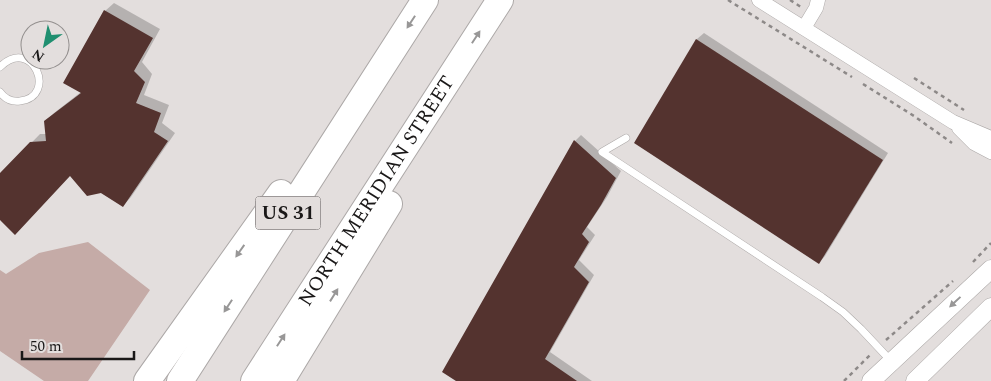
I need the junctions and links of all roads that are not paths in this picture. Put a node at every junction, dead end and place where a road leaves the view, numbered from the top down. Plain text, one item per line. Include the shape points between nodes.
1 (425, 0) edge
2 (500, 0) edge
3 (759, 0) edge
4 (818, 0) edge
5 (804, 28) junction
6 (396, 45) junction
7 (0, 67) edge
8 (452, 75) junction
9 (0, 92) edge
10 (953, 122) junction
11 (626, 138) dead end
12 (991, 138) edge
13 (991, 152) edge
14 (991, 269) edge
15 (991, 307) edge
16 (892, 362) junction
17 (147, 381) edge
18 (180, 381) edge
19 (254, 381) edge
20 (281, 381) edge
21 (871, 381) edge
22 (915, 381) edge

1 -> 6 highway, US 31
8 -> 2 highway, NORTH MERIDIAN STREET / US 31
3 - 5 street
4 - 5 street
5 - 10 street
6 -> 17 highway via 282,191
6 -> 18 highway, US 31
7 - 9 lane via 8,60 22,58 34,65 40,77 37,91 25,101 10,101
19 -> 8 highway, NORTH MERIDIAN STREET / US 31
20 -> 8 highway via 392,199
10 - 12 street
10 - 13 street via 974,143
11 - 16 lane via 602,152 843,312
14 -> 16 street
15 - 22 street
16 - 21 street

